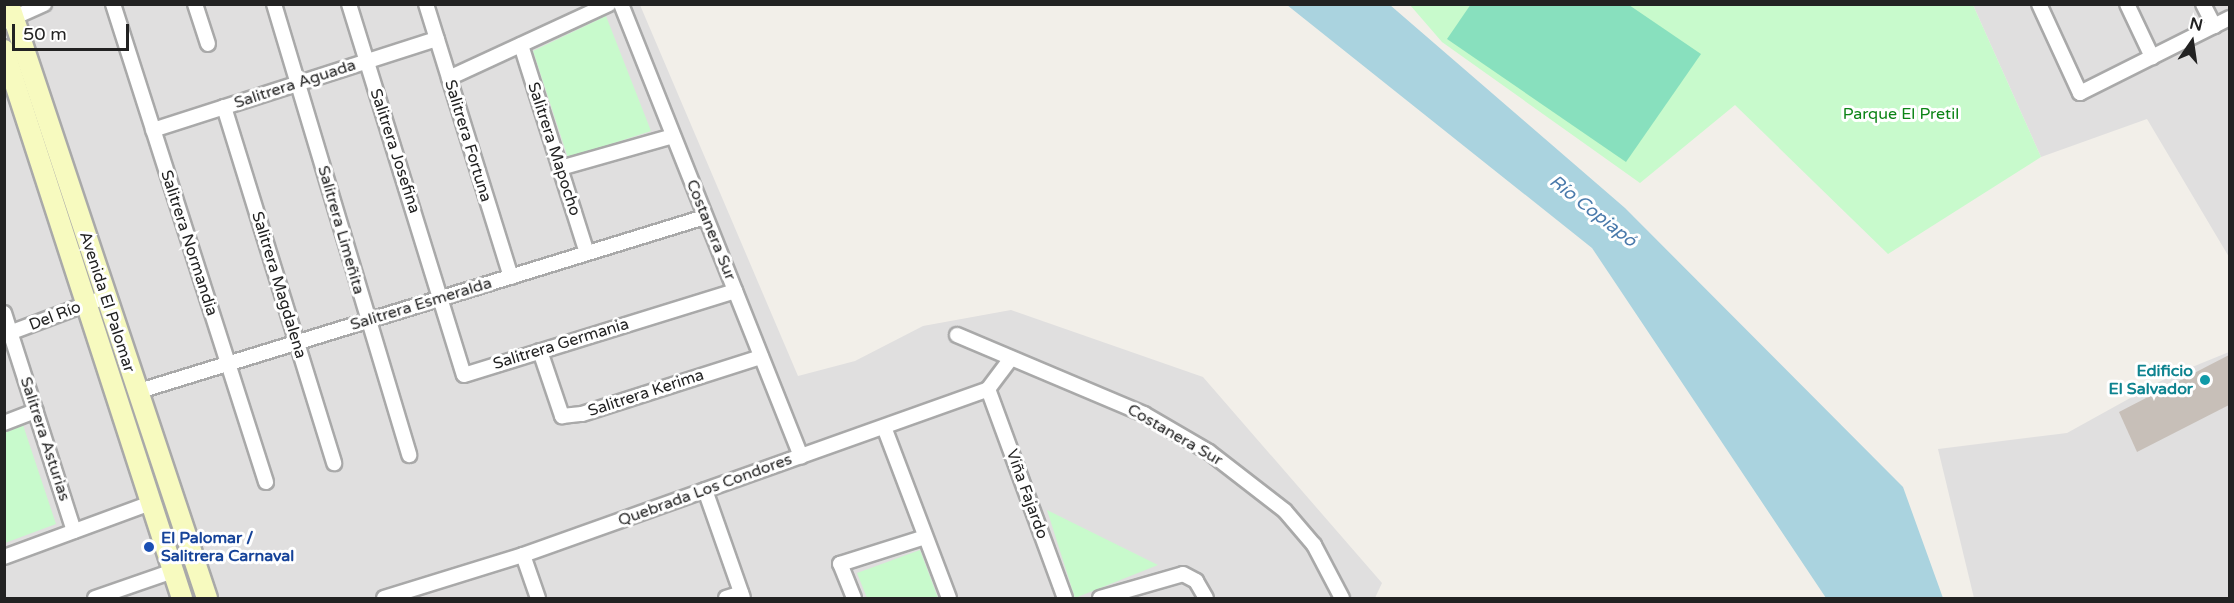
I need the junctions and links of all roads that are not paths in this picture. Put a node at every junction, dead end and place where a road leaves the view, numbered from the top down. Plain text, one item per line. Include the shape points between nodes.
1 (44, 4) edge
2 (113, 4) edge
3 (195, 4) edge
4 (274, 4) edge
5 (349, 4) edge
6 (426, 4) edge
7 (609, 4) edge
8 (621, 4) edge
9 (2039, 4) edge
10 (2127, 4) edge
11 (2203, 4) edge
12 (9, 15) edge
13 (2229, 18) edge
14 (2214, 26) junction
15 (437, 39) junction
16 (208, 44) dead end
17 (521, 45) junction
18 (4, 50) edge
19 (2152, 57) junction
20 (367, 61) junction
21 (449, 78) junction
22 (298, 83) junction
23 (224, 107) junction
24 (153, 130) junction
25 (673, 136) junction
26 (560, 168) junction
27 (705, 217) junction
28 (587, 253) junction
29 (511, 277) junction
30 (735, 291) junction
31 (442, 298) junction
32 (97, 300) junction
33 (4, 313) edge
34 (368, 320) junction
35 (8, 334) edge
36 (957, 335) dead end
37 (297, 342) junction
38 (540, 351) junction
39 (761, 357) junction
40 (1011, 359) junction
41 (228, 363) junction
42 (988, 389) junction
43 (136, 392) junction
44 (36, 411) junction
45 (4, 423) edge
46 (884, 427) junction
47 (409, 455) dead end
48 (801, 456) junction
49 (334, 463) dead end
50 (266, 482) dead end
51 (705, 490) junction
52 (151, 503) junction
53 (74, 531) junction
54 (925, 537) junction
55 (523, 555) junction
56 (4, 557) edge
57 (173, 571) junction
58 (742, 596) edge
59 (95, 598) edge
60 (182, 598) edge
61 (207, 598) edge
62 (384, 598) edge
63 (538, 598) edge
64 (726, 598) edge
65 (854, 598) edge
66 (949, 598) edge
67 (1065, 598) edge
68 (1100, 598) edge
69 (1206, 598) edge
70 (1342, 598) edge

1 - 12 street
2 - 24 street, Salitrera Normandia
3 - 16 street
4 - 22 street, Salitrera Limeñita
5 - 20 street, Salitrera Josefina
6 - 15 street, Salitrera Fortuna
7 - 17 street
8 - 25 street, Costanera Sur
9 - 19 street via 2080,93
10 - 19 street
11 - 14 street
12 - 32 street, Avenida El Palomar
13 - 14 street
14 - 19 street
15 - 20 street, Salitrera Aguada
15 - 21 street, Salitrera Fortuna
17 - 21 street
17 - 26 street, Salitrera Mapocho
18 - 32 street, Avenida El Palomar
20 - 22 street, Salitrera Aguada
20 - 31 street, Salitrera Josefina
21 - 29 street, Salitrera Fortuna
22 - 23 street, Salitrera Aguada
22 - 34 street, Salitrera Limeñita
23 - 24 street, Salitrera Aguada
23 - 37 street, Salitrera Magdalena
24 - 41 street, Salitrera Normandia
25 - 26 street
25 - 27 street, Costanera Sur
26 - 28 street, Salitrera Mapocho
27 - 28 street, Salitrera Esmeralda
27 - 30 street, Costanera Sur
28 - 29 street, Salitrera Esmeralda
29 - 31 street, Salitrera Esmeralda
30 - 38 street, Salitrera Germania
30 - 39 street, Costanera Sur
31 - 34 street, Salitrera Esmeralda
31 - 38 street, Salitrera Germania via 464,375
32 - 35 street, Del Río
32 - 43 street, Avenida El Palomar
32 - 52 street, Avenida El Palomar
33 - 35 street, Salitrera Asturias
34 - 37 street, Salitrera Esmeralda
34 - 47 street, Salitrera Limeñita
35 - 44 street, Salitrera Asturias
36 - 40 street, Costanera Sur
37 - 41 street, Salitrera Esmeralda
37 - 49 street, Salitrera Magdalena
38 - 39 street, Salitrera Kerima via 562,416 582,414
39 - 48 street, Costanera Sur
40 - 42 street
40 - 70 street, Costanera Sur via 1144,414 1252,482 1314,545
41 - 43 street, Salitrera Esmeralda
41 - 50 street, Salitrera Normandia
42 - 46 street, Quebrada Los Condores
42 - 67 street, Viña Fajardo
43 - 61 street, Avenida El Palomar
44 - 45 street
44 - 53 street, Salitrera Asturias
46 - 48 street, Quebrada Los Condores
46 - 54 street
48 - 51 street, Quebrada Los Condores
51 - 55 street, Quebrada Los Condores
51 - 58 street
52 - 53 street
52 - 57 street, Avenida El Palomar
53 - 56 street
54 - 65 street via 840,564
54 - 66 street
55 - 62 street, Quebrada Los Condores
55 - 63 street
57 - 59 street
57 - 60 street, Avenida El Palomar
58 - 64 street
68 - 69 street via 1183,574 1196,581

